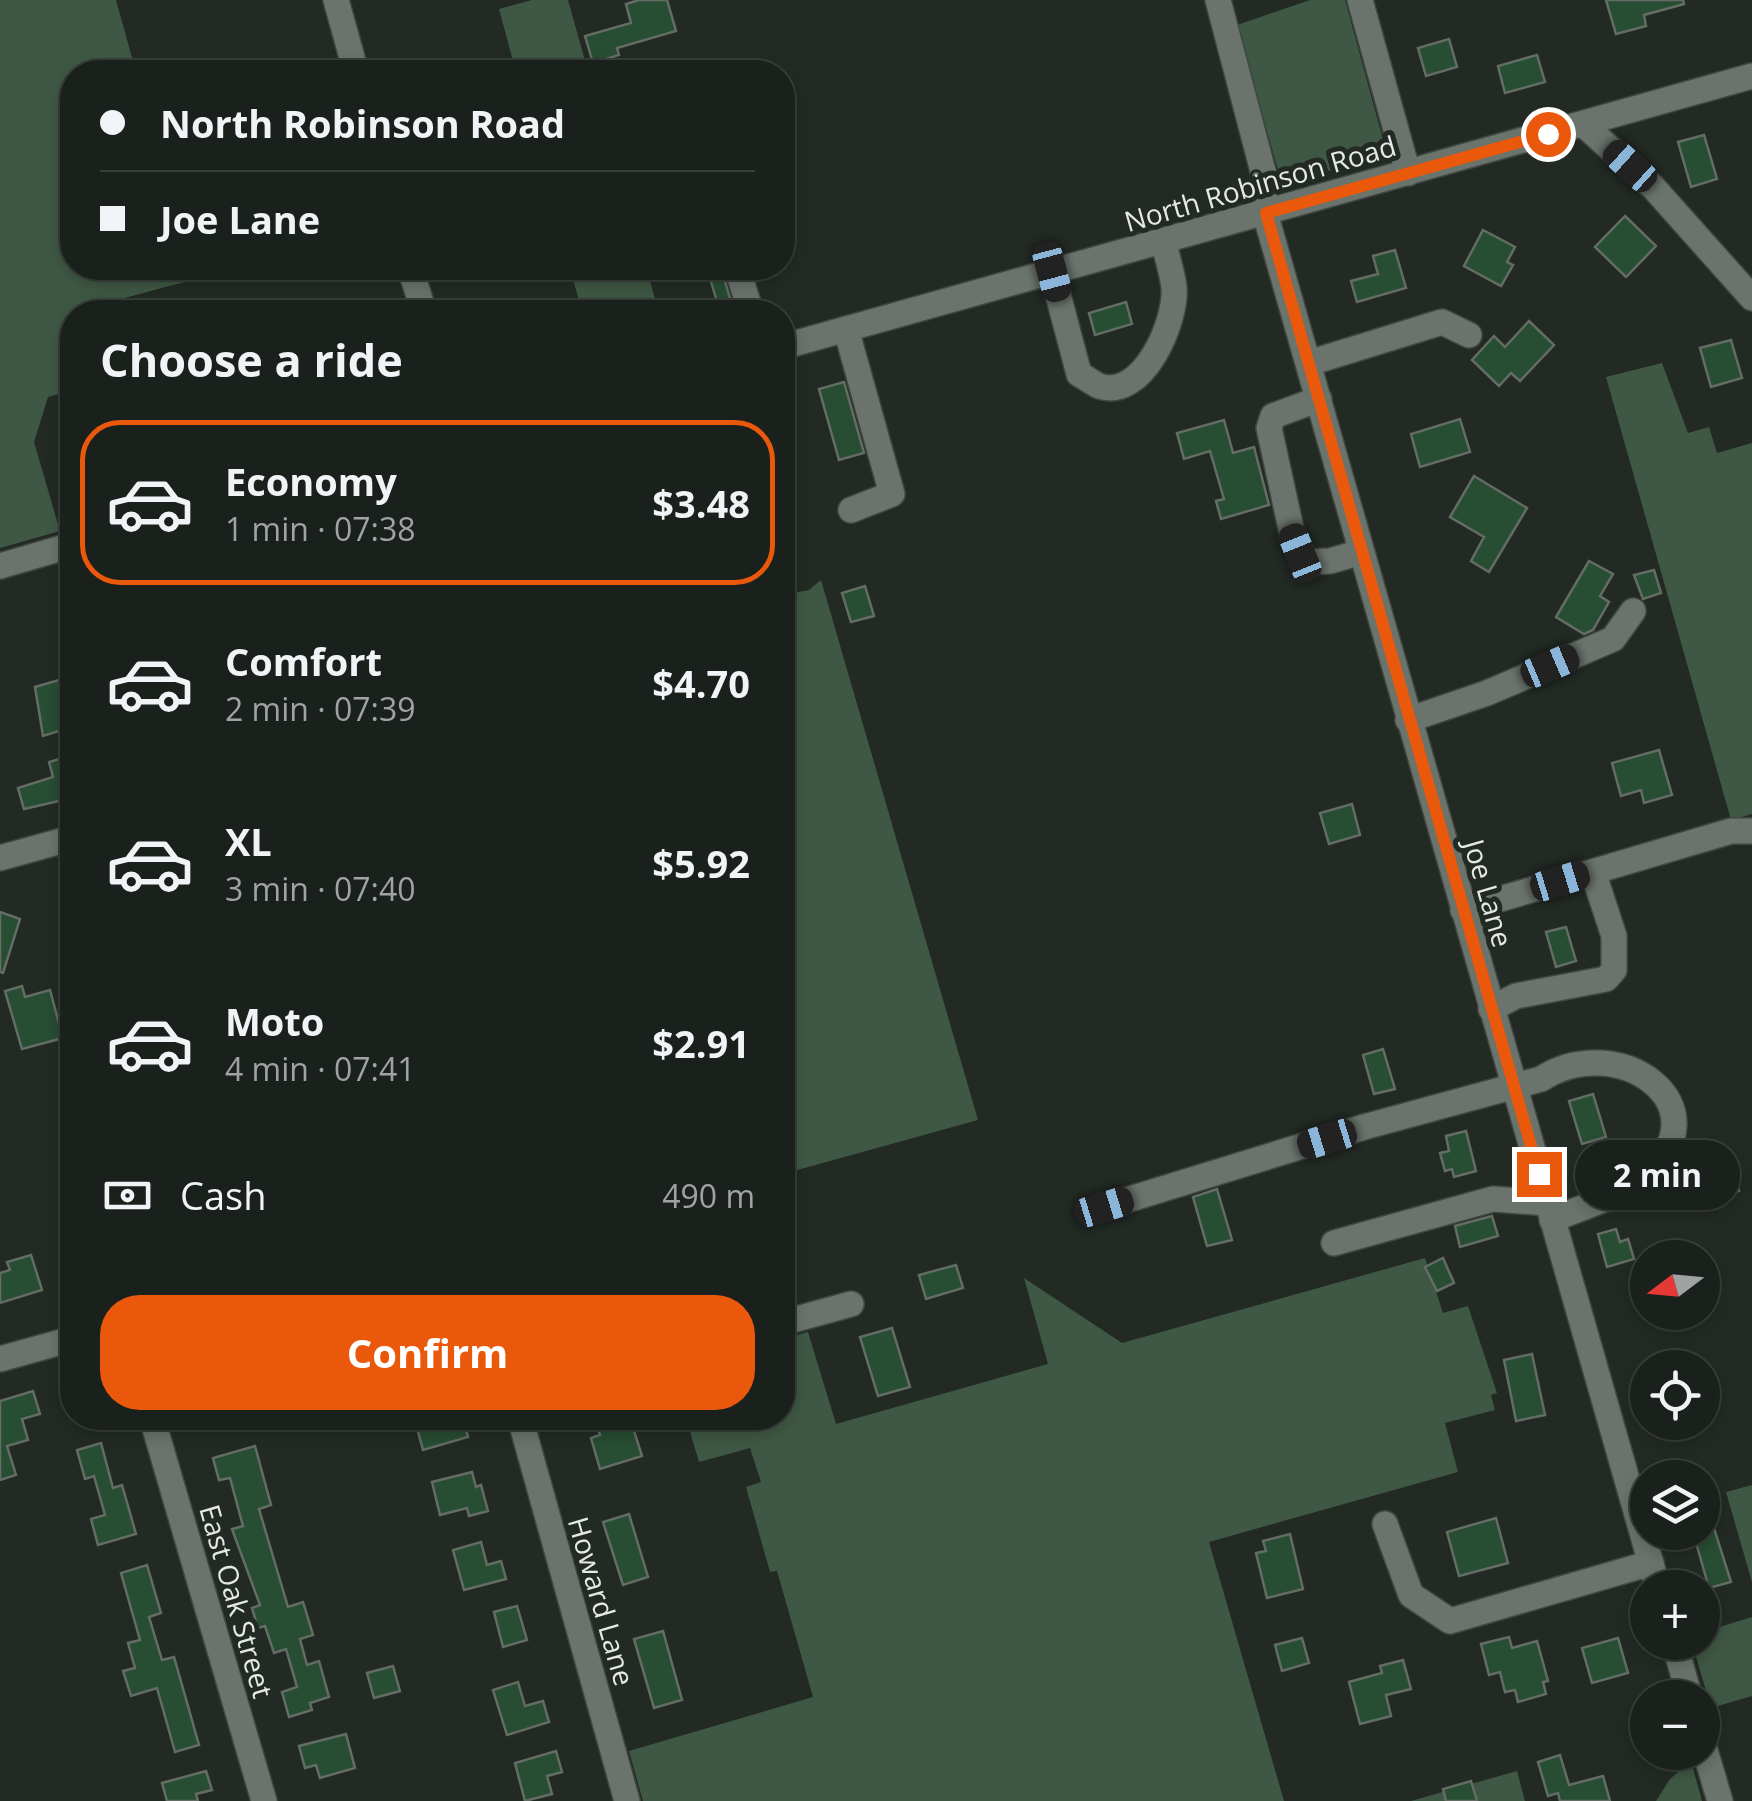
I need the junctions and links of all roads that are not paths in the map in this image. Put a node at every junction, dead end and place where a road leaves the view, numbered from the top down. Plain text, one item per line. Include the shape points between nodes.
1 (336, 0) edge
2 (1218, 0) edge
3 (1360, 0) edge
4 (353, 60) edge
5 (1752, 76) edge
6 (1583, 124) junction
7 (1408, 173) junction
8 (1266, 213) junction
9 (1164, 242) junction
10 (1052, 272) junction
11 (1752, 298) edge
12 (846, 329) junction
13 (1469, 335) dead end
14 (795, 343) edge
15 (1309, 363) junction
16 (1319, 399) junction
17 (852, 510) dead end
18 (60, 548) edge
19 (1361, 552) junction
20 (0, 566) edge
21 (1633, 610) dead end
22 (1408, 720) junction
23 (1752, 831) edge
24 (60, 841) edge
25 (0, 858) edge
26 (1593, 872) junction
27 (1463, 910) junction
28 (1491, 1008) junction
29 (1513, 1085) junction
30 (1104, 1207) dead end
31 (1550, 1211) junction
32 (1334, 1243) dead end
33 (851, 1304) dead end
34 (795, 1320) edge
35 (60, 1342) edge
36 (0, 1359) edge
37 (156, 1430) edge
38 (523, 1430) edge
39 (1385, 1524) dead end
40 (1654, 1570) edge
41 (1630, 1580) edge
42 (1711, 1770) edge
43 (264, 1801) edge
44 (627, 1801) edge
45 (1720, 1801) edge

1 - 4 street
2 - 8 street, Joe Lane via 1264,175
3 - 7 street
5 - 6 street, North Robinson Road
6 - 7 street, North Robinson Road
6 - 11 street via 1653,188
7 - 8 street, North Robinson Road
8 - 9 street, North Robinson Road
8 - 15 street, Joe Lane
9 - 10 street, North Robinson Road
9 - 10 street via 1174,290 1166,329 1147,370 1119,385 1102,387 1079,374
10 - 12 street, North Robinson Road
12 - 14 street, North Robinson Road
12 - 17 street via 892,494
13 - 15 street via 1442,322
15 - 16 street, Joe Lane
16 - 19 street, Joe Lane
16 - 19 street via 1273,416 1269,428 1292,534 1306,562
18 - 20 street
19 - 22 street, Joe Lane
21 - 22 street via 1613,638
22 - 27 street, Joe Lane
23 - 26 street via 1731,831
24 - 25 street
26 - 27 street
26 - 28 street via 1614,936 1614,970 1606,979 1516,996
27 - 28 street, Joe Lane
28 - 29 street, Joe Lane
29 - 30 street
29 - 31 street, Joe Lane
29 - 31 street via 1541,1079 1564,1064 1595,1062 1654,1078 1669,1099 1673,1131 1661,1160 1641,1180
31 - 32 street via 1494,1199
31 - 40 street, Joe Lane
33 - 34 street
35 - 36 street
37 - 43 street, East Oak Street
38 - 44 street, Howard Lane
39 - 41 street via 1411,1595 1450,1620
42 - 45 street

